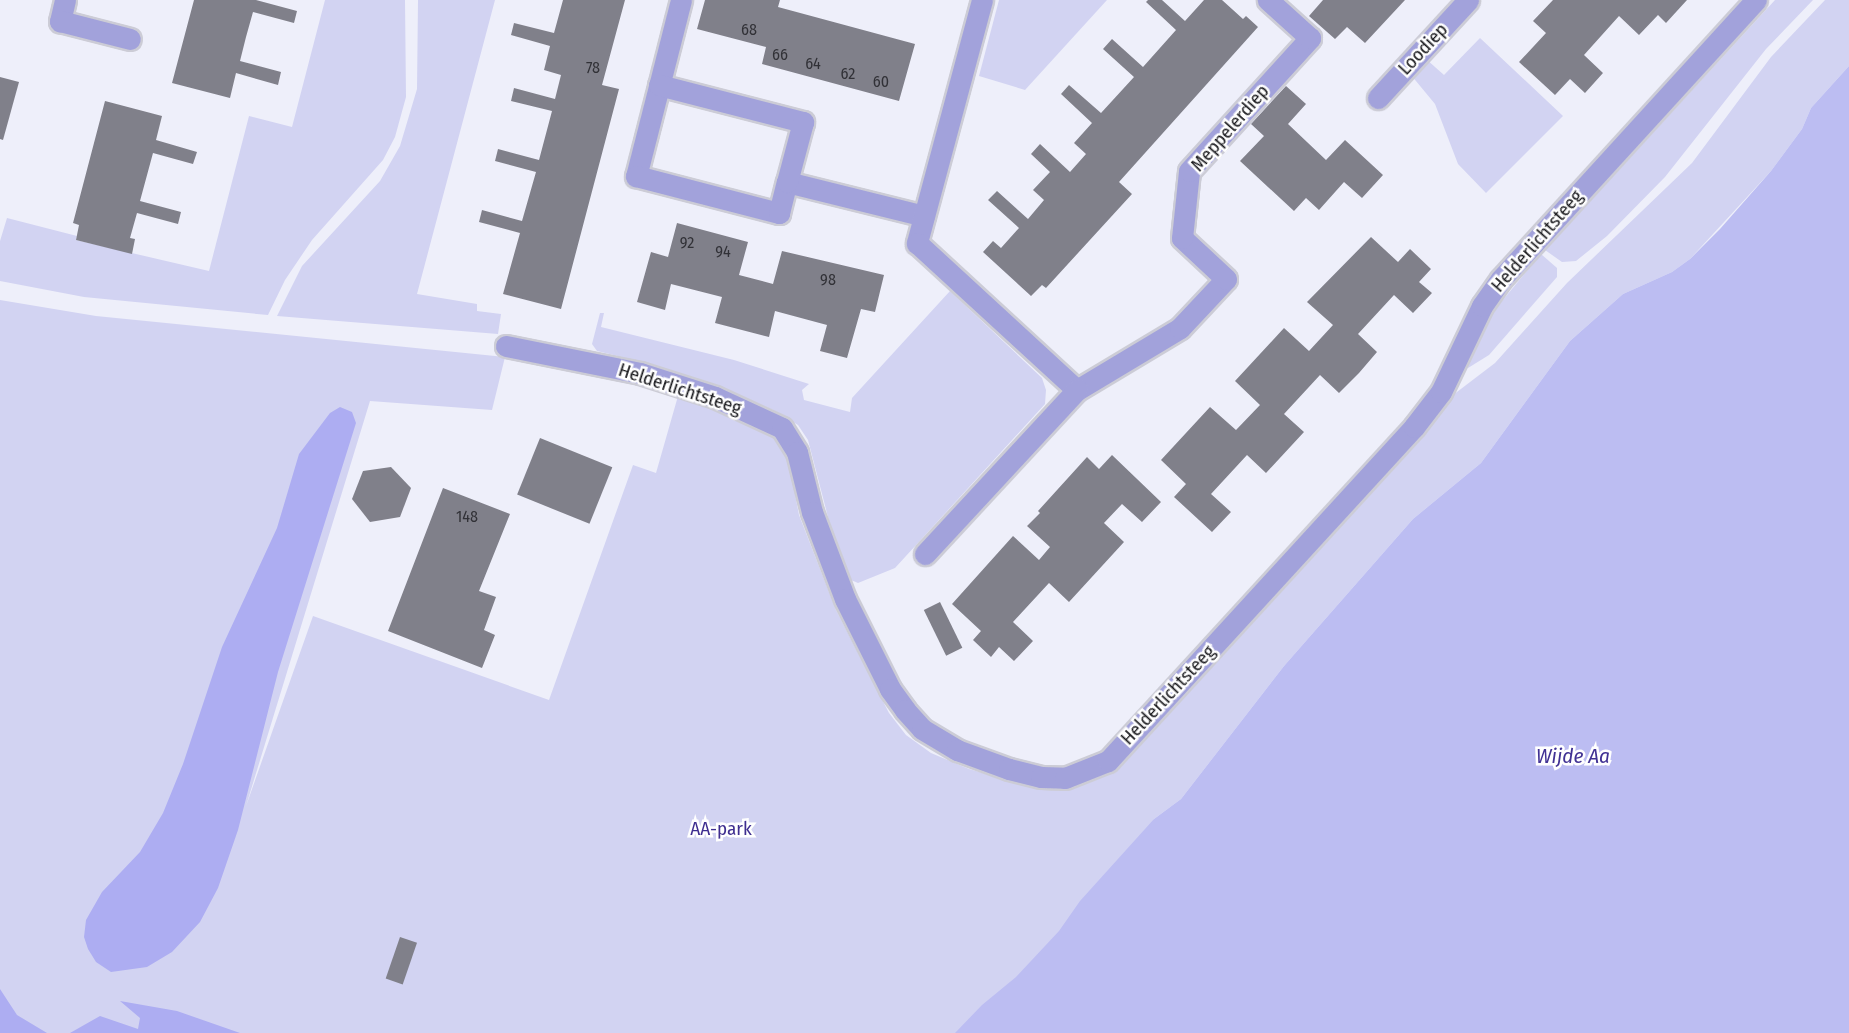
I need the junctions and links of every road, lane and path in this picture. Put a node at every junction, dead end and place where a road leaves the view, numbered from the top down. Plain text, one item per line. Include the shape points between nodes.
1 (65, 0) edge
2 (681, 0) edge
3 (982, 0) edge
4 (1268, 0) edge
5 (1468, 0) edge
6 (1756, 0) edge
7 (130, 39) dead end
8 (659, 85) junction
9 (1378, 98) dead end
10 (787, 182) junction
11 (924, 216) junction
12 (506, 346) dead end
13 (1077, 390) junction
14 (925, 554) dead end

1 - 7 street via 60,21
2 - 8 street
3 - 11 street
4 - 13 street, Meppelerdiep via 1311,38 1189,171 1182,238 1226,278 1180,328
5 - 9 street, Loodiep
6 - 12 street, Helderlichtsteeg via 1502,279 1482,306 1440,392 1414,427 1108,761 1065,778 1020,772 957,750 922,729 905,710 845,599 812,512 797,452 782,428 715,397 640,373
8 - 10 street via 803,122
8 - 10 street via 636,176 779,213
10 - 11 street
11 - 13 street via 917,243
13 - 14 street, Meppelerdiep

